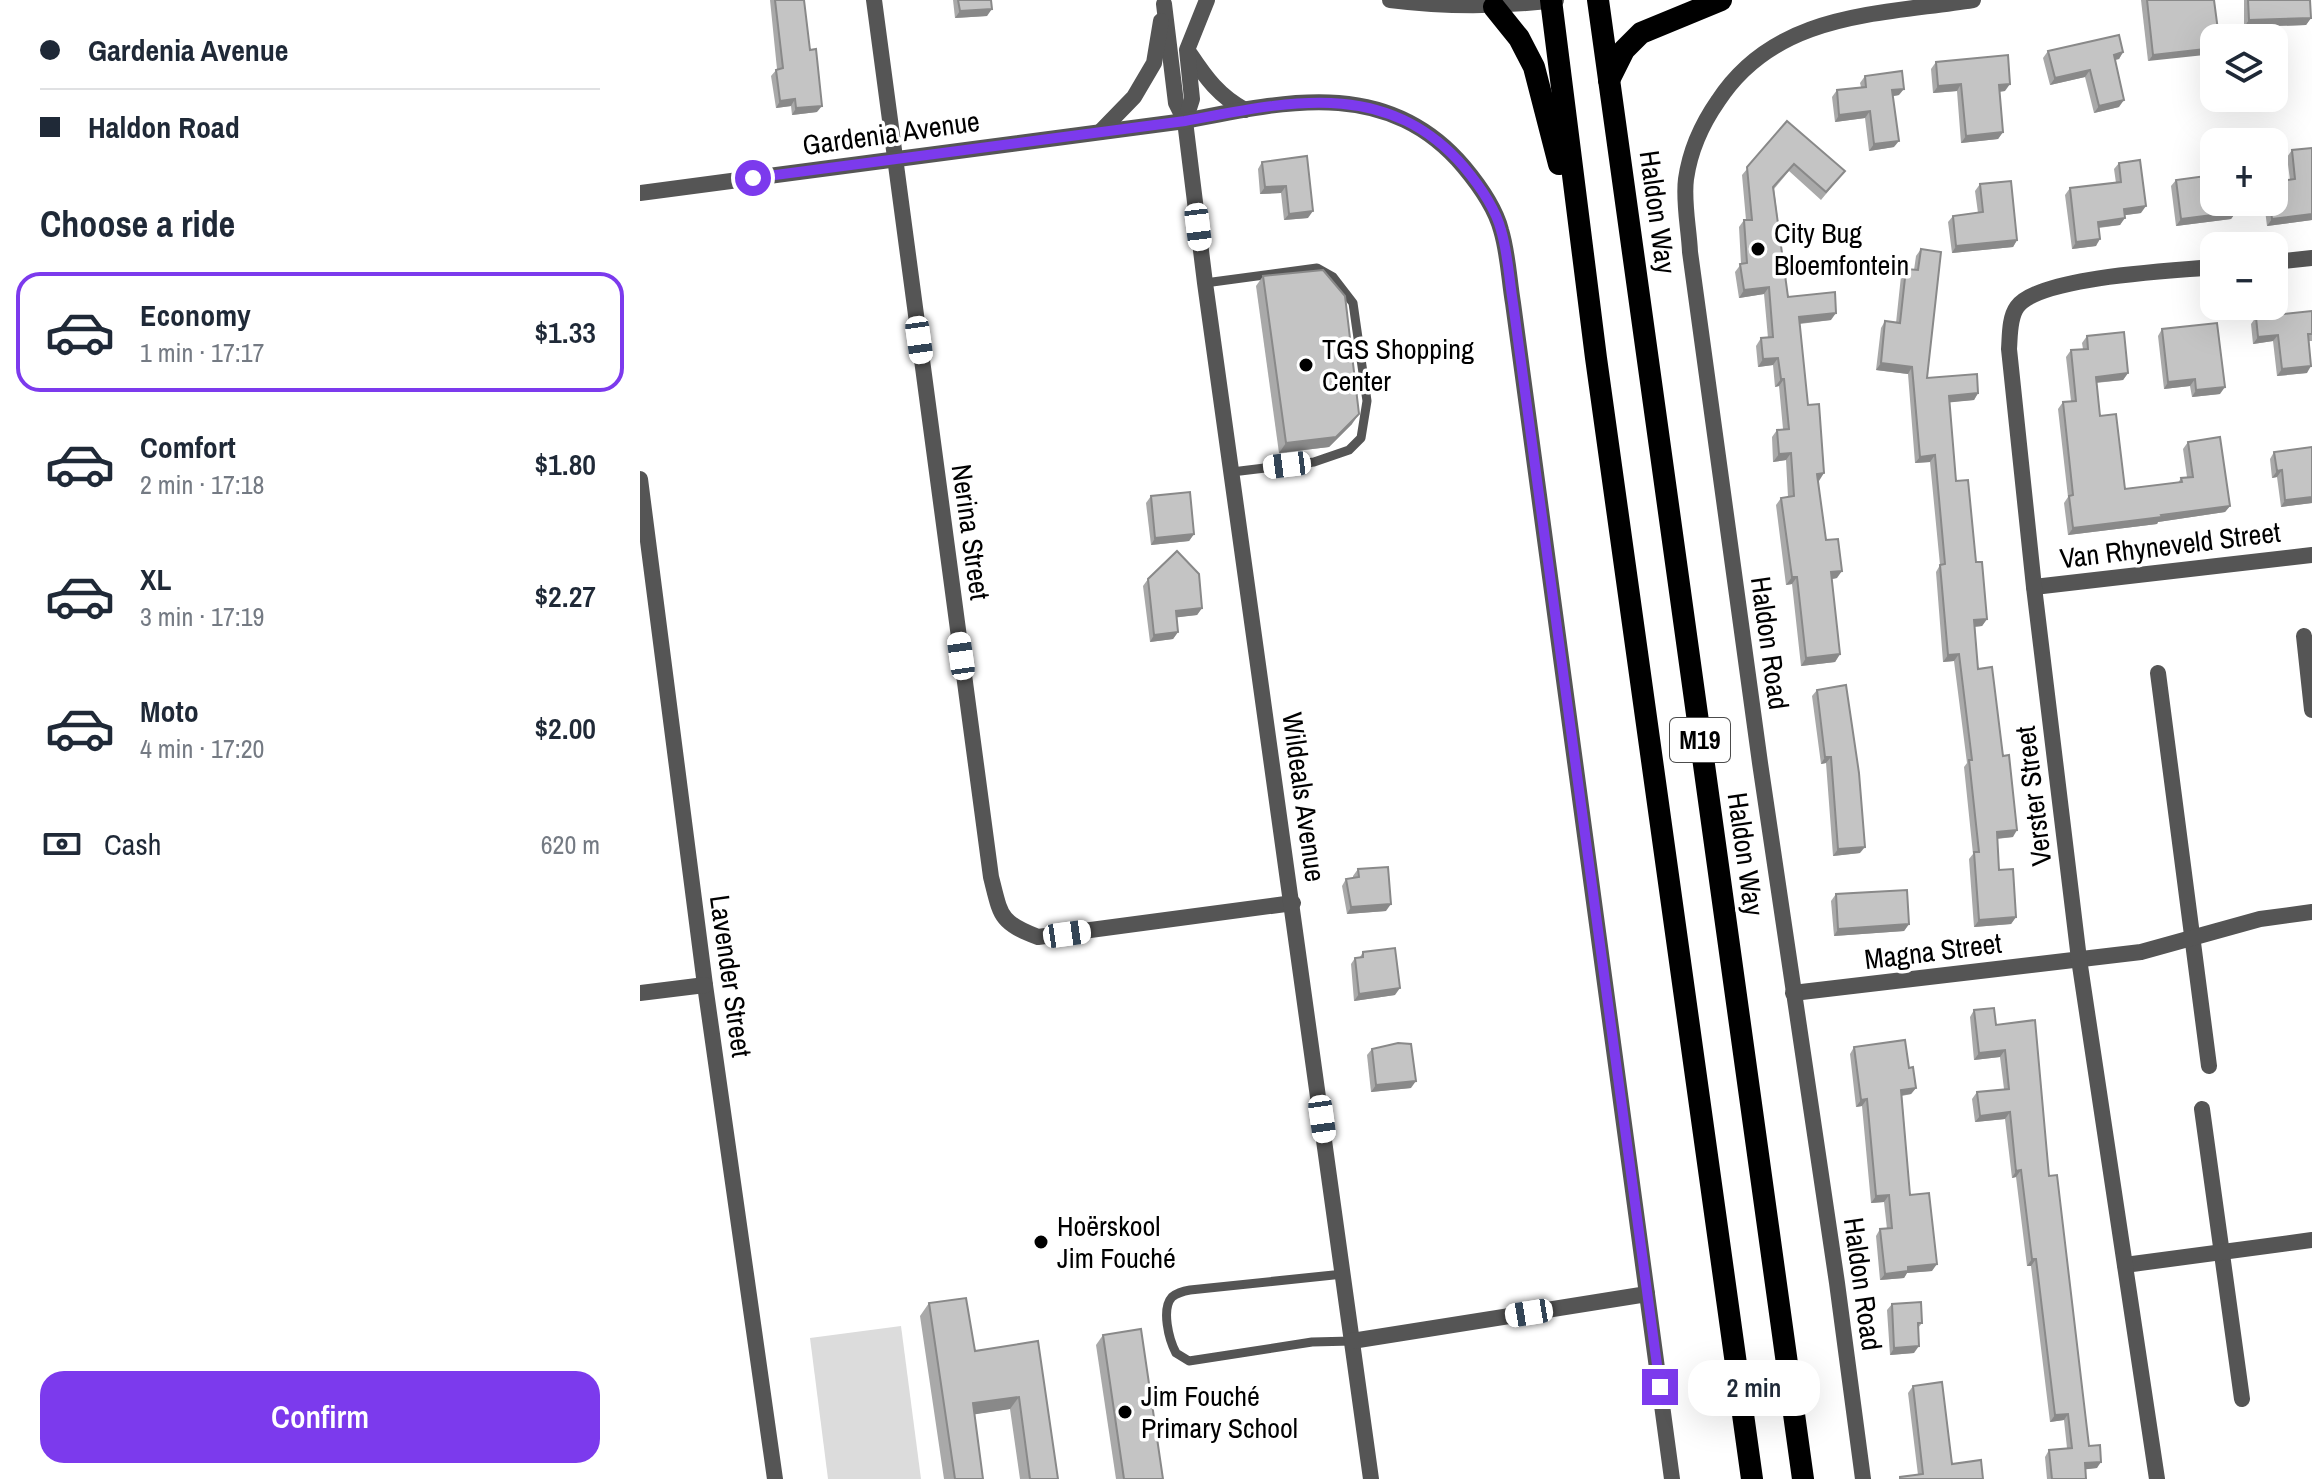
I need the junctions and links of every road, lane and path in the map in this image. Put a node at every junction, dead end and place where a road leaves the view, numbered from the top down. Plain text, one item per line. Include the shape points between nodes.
1 (874, 0) edge
2 (1207, 0) edge
3 (1390, 0) edge
4 (1553, 0) edge
5 (1598, 0) edge
6 (1721, 0) edge
7 (1973, 0) edge
8 (1165, 2) edge
9 (1494, 7) junction
10 (1187, 50) junction
11 (1609, 80) junction
12 (1245, 110) junction
13 (1185, 121) junction
14 (1100, 132) junction
15 (894, 159) junction
16 (640, 193) edge
17 (2312, 258) edge
18 (2288, 261) edge
19 (2200, 268) edge
20 (1205, 283) junction
21 (1596, 358) junction
22 (1232, 472) junction
23 (640, 479) edge
24 (2312, 555) edge
25 (2034, 587) junction
26 (2304, 636) dead end
27 (2158, 673) dead end
28 (2312, 710) edge
29 (1293, 903) junction
30 (2312, 912) edge
31 (2193, 936) junction
32 (2079, 959) junction
33 (705, 985) junction
34 (640, 993) edge
35 (1793, 993) junction
36 (2209, 1066) dead end
37 (2202, 1109) dead end
38 (2312, 1240) edge
39 (2221, 1252) junction
40 (2125, 1265) junction
41 (1343, 1274) junction
42 (1647, 1294) junction
43 (1352, 1341) junction
44 (2242, 1399) dead end
45 (775, 1479) edge
46 (1371, 1479) edge
47 (1672, 1479) edge
48 (1752, 1479) edge
49 (1803, 1479) edge
50 (1863, 1479) edge
51 (2157, 1479) edge

1 - 15 street, Nerina Street
2 - 10 street
3 - 9 street
4 - 9 street
4 - 21 highway, M19
5 - 11 highway, Haldon Way / M19
6 - 11 highway via 1641,33 1624,50
7 - 35 street, Haldon Road via 1841,20 1800,31 1769,48 1739,73 1715,104 1695,145 1686,180 1690,252
8 - 13 street via 1176,103
8 - 14 street via 1154,63 1134,97
9 - 21 highway via 1527,53 1544,100
10 - 12 street via 1211,86
10 - 13 street via 1192,99
11 - 49 highway, Haldon Way / M19
12 - 13 street
12 - 42 street via 1322,100 1411,122 1449,150 1477,182 1501,228
13 - 14 street, Gardenia Avenue
13 - 20 street, Wildeals Avenue
14 - 15 street, Gardenia Avenue
15 - 16 street, Gardenia Avenue
15 - 29 street, Nerina Street via 991,877 1001,914 1013,928 1038,937
17 - 18 street
19 - 25 street, Verster Street via 2061,285 2017,307 2009,349
20 - 22 street, Wildeals Avenue
20 - 22 lane via 1317,268 1333,277 1353,303 1363,373 1366,416 1361,438 1349,450 1314,462
21 - 48 highway, M19
22 - 29 street, Wildeals Avenue
23 - 33 street, Lavender Street
24 - 25 street, Van Rhyneveld Street
25 - 32 street, Verster Street
26 - 28 street
27 - 31 street
29 - 41 street, Wildeals Avenue
30 - 31 street, Magna Street
31 - 32 street, Magna Street via 2141,952
31 - 36 street
32 - 35 street, Magna Street
32 - 40 street, Verster Street
33 - 34 street
33 - 45 street, Lavender Street
35 - 50 street, Haldon Road
37 - 39 street
38 - 39 street
39 - 40 street
39 - 44 street
40 - 51 street, Verster Street
41 - 43 street, Wildeals Avenue
41 - 43 lane via 1175,1294 1167,1310 1169,1328 1176,1353 1189,1361
42 - 43 street
42 - 47 street
43 - 46 street, Wildeals Avenue

